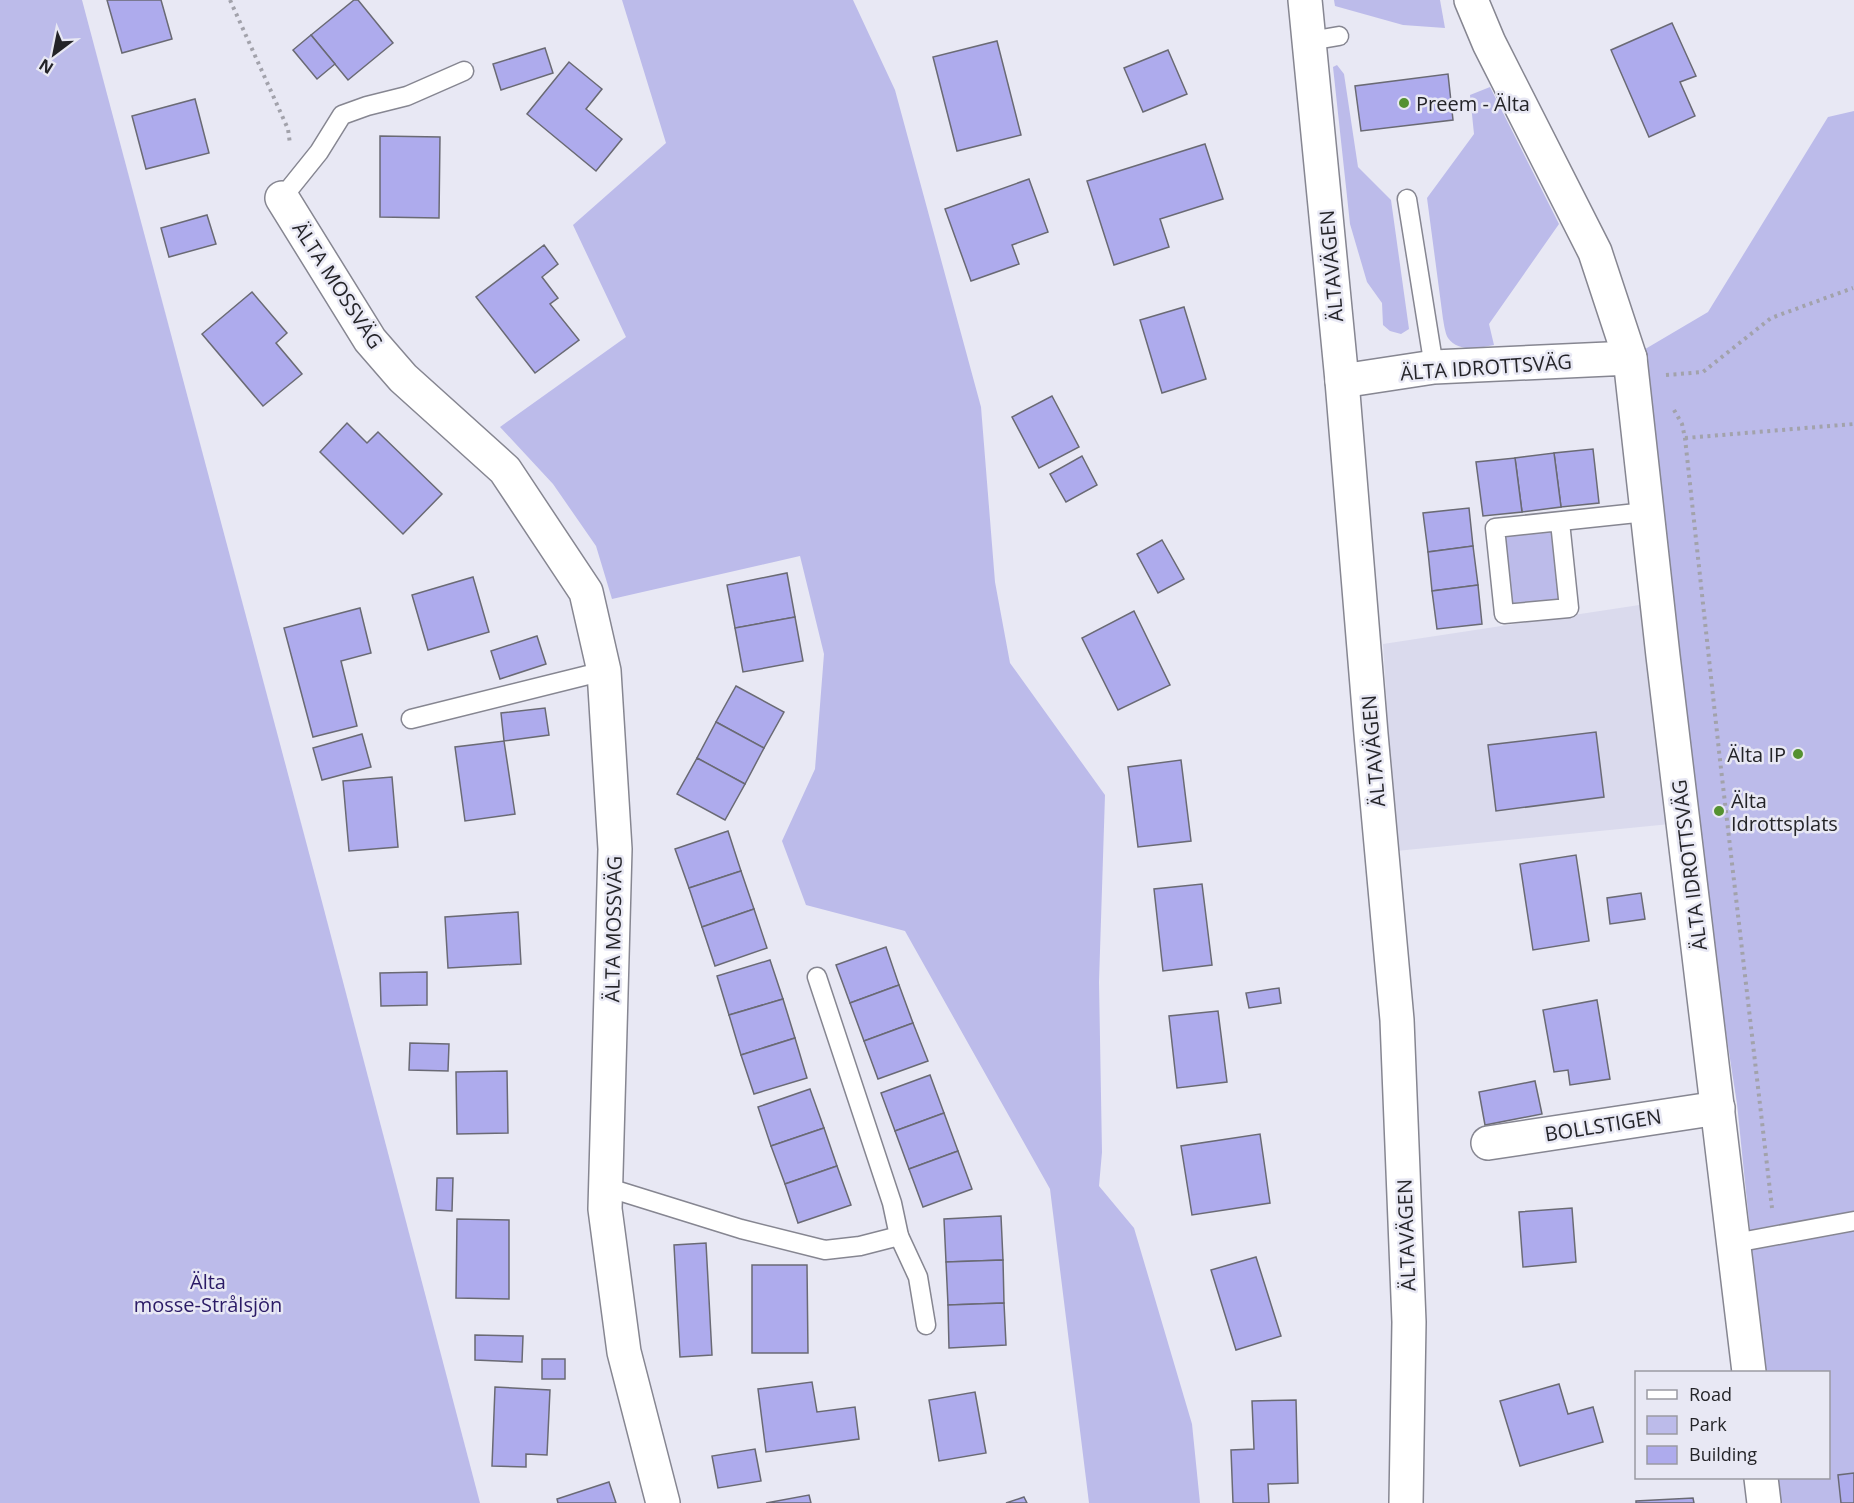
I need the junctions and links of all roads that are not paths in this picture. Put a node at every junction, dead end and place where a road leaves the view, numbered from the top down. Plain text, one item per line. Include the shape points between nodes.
1 (1305, 0) edge
2 (1471, 0) edge
3 (464, 71) dead end
4 (282, 198) joint
5 (1407, 199) dead end
6 (1630, 358) junction
7 (1434, 367) junction
8 (1342, 381) junction
9 (1646, 512) junction
10 (1560, 522) junction
11 (604, 671) junction
12 (411, 719) dead end
13 (817, 977) dead end
14 (1718, 1108) junction
15 (1488, 1143) dead end
16 (606, 1187) junction
17 (1854, 1221) edge
18 (899, 1236) junction
19 (1735, 1243) junction
20 (926, 1325) dead end
21 (1749, 1371) edge
22 (1761, 1479) edge
23 (663, 1503) edge
24 (1406, 1503) edge
25 (1764, 1503) edge

1 - 8 street, ÄLTAVÄGEN via 1324,38
2 - 6 street, ÄLTA IDROTTSVÄG via 1595,252
3 - 4 lane via 407,96 342,115 319,152
4 - 11 street, ÄLTA MOSSVÄG via 370,340 403,378 505,470 585,592
5 - 7 lane
6 - 7 street, ÄLTA IDROTTSVÄG
6 - 9 street, ÄLTA IDROTTSVÄG
7 - 8 street, ÄLTA IDROTTSVÄG
8 - 24 street, ÄLTAVÄGEN via 1397,1020 1409,1322
9 - 10 lane
9 - 14 street, ÄLTA IDROTTSVÄG
10 - 10 lane via 1495,528 1504,614 1569,608
11 - 12 lane
11 - 16 street, ÄLTA MOSSVÄG via 615,849
13 - 18 lane via 892,1203
14 - 15 street, BOLLSTIGEN
14 - 19 street, ÄLTA IDROTTSVÄG
16 - 18 lane via 741,1229 825,1250
16 - 23 street, ÄLTA MOSSVÄG via 605,1209 624,1352
17 - 19 lane
18 - 20 lane via 918,1277
19 - 21 street, ÄLTA IDROTTSVÄG
22 - 25 street

